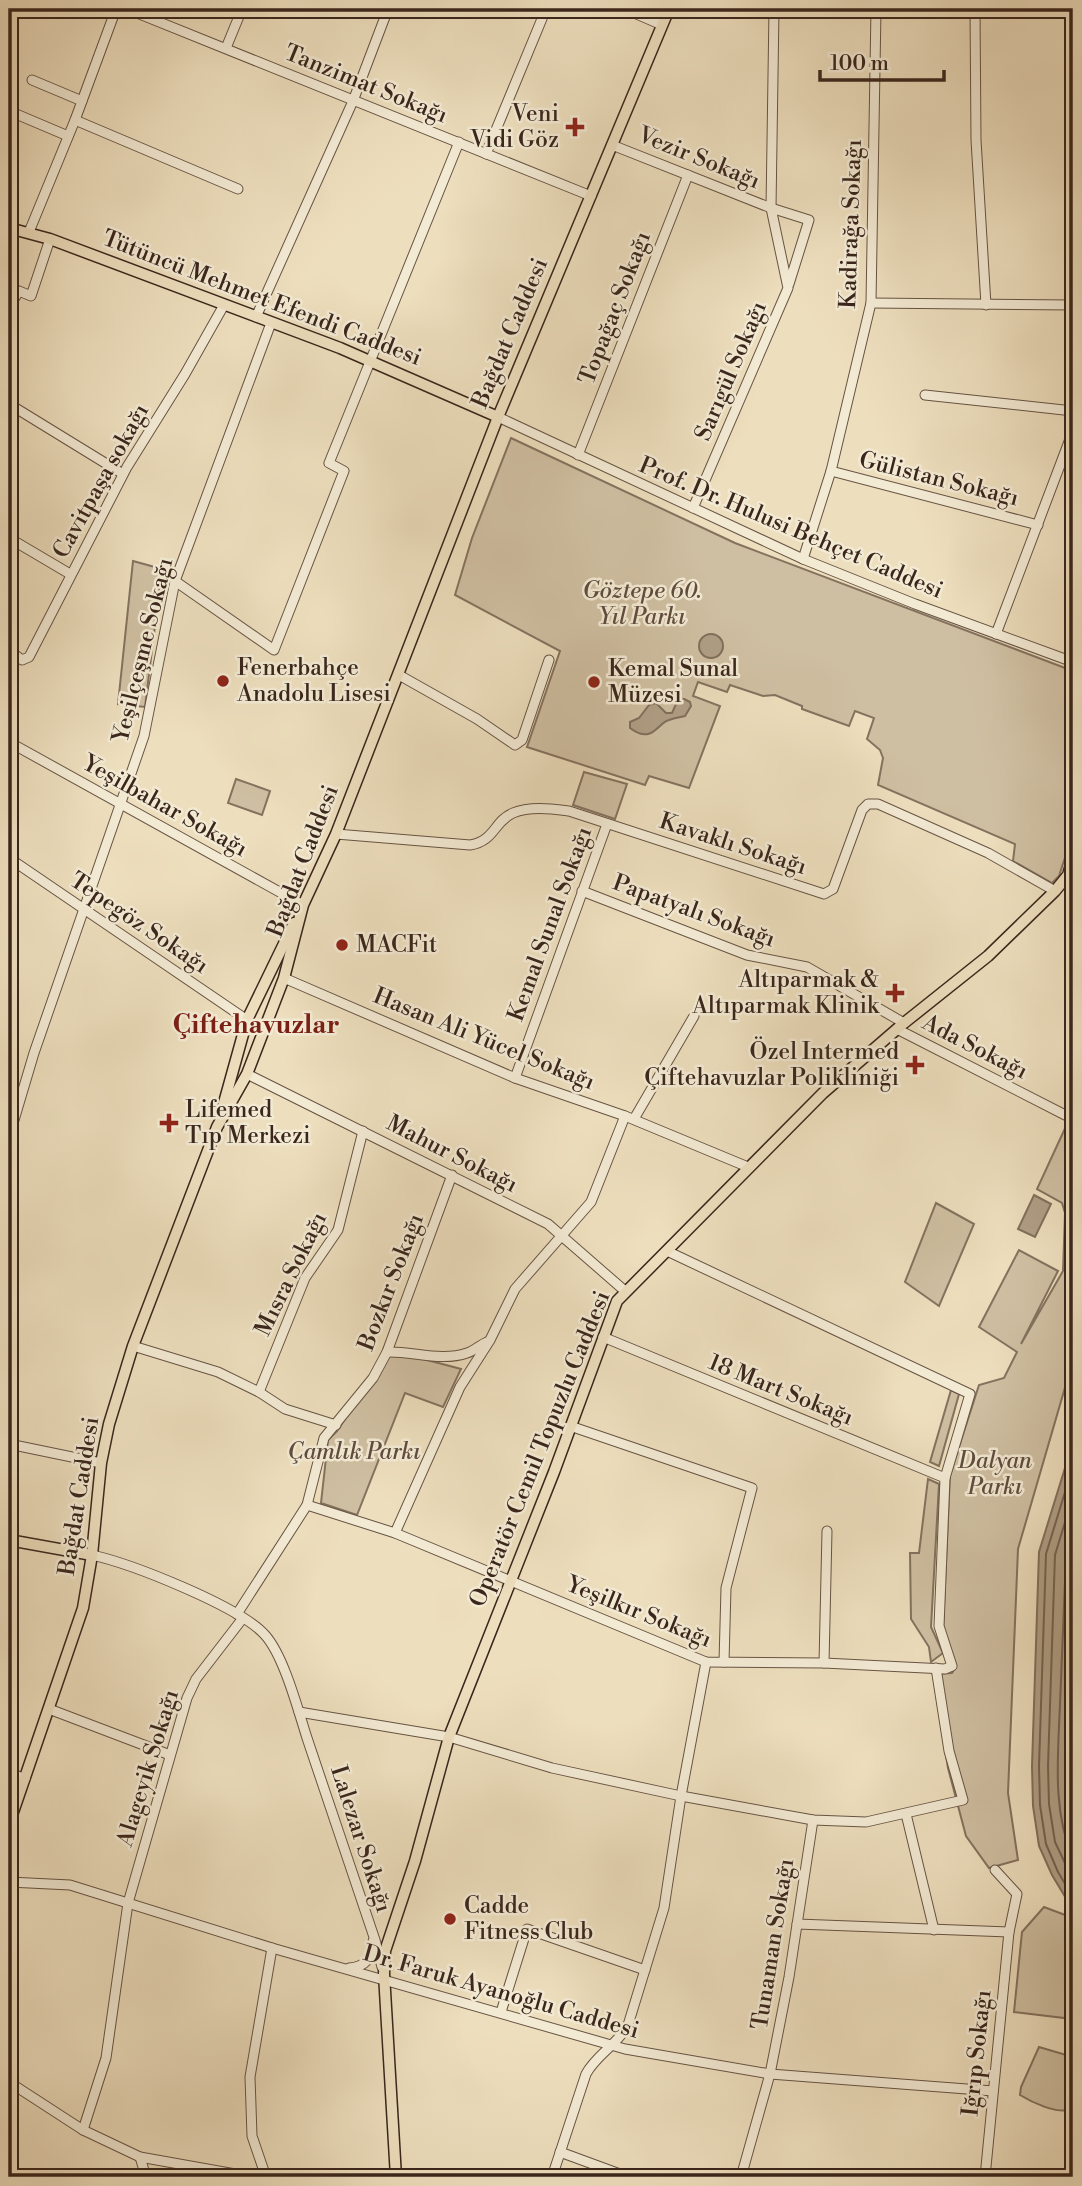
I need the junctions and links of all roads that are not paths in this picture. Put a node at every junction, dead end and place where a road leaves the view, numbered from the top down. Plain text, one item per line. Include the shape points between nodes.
1 (116, 9) edge
2 (127, 9) edge
3 (243, 9) edge
4 (388, 9) edge
5 (546, 9) edge
6 (625, 9) edge
7 (668, 9) edge
8 (774, 9) edge
9 (876, 9) edge
10 (975, 9) edge
11 (1025, 9) edge
12 (1070, 9) edge
13 (662, 25) junction
14 (226, 48) junction
15 (32, 80) dead end
16 (82, 101) junction
17 (353, 101) junction
18 (9, 111) edge
19 (75, 120) junction
20 (68, 136) junction
21 (458, 142) junction
22 (612, 145) junction
23 (485, 154) junction
24 (688, 175) junction
25 (239, 188) dead end
26 (591, 196) junction
27 (771, 208) junction
28 (9, 228) edge
29 (29, 232) junction
30 (50, 239) junction
31 (788, 288) junction
32 (871, 303) junction
33 (223, 305) junction
34 (986, 305) junction
35 (1073, 305) edge
36 (9, 307) edge
37 (256, 317) junction
38 (271, 323) junction
39 (372, 360) junction
40 (925, 395) dead end
41 (9, 404) edge
42 (1073, 411) edge
43 (498, 416) junction
44 (1073, 431) edge
45 (578, 455) junction
46 (831, 471) junction
47 (123, 474) junction
48 (693, 508) junction
49 (1038, 525) junction
50 (9, 538) edge
51 (803, 559) junction
52 (70, 574) junction
53 (175, 581) junction
54 (996, 634) junction
55 (9, 650) edge
56 (550, 660) dead end
57 (1073, 662) edge
58 (399, 675) junction
59 (9, 742) edge
60 (120, 803) junction
61 (607, 824) junction
62 (336, 834) junction
63 (9, 858) edge
64 (1073, 858) edge
65 (582, 891) junction
66 (1055, 891) junction
67 (303, 905) junction
68 (85, 909) junction
69 (284, 978) junction
70 (694, 1016) dead end
71 (247, 1020) junction
72 (900, 1026) junction
73 (247, 1074) junction
74 (515, 1078) junction
75 (12, 1113) edge
76 (630, 1118) junction
77 (1073, 1119) edge
78 (217, 1127) junction
79 (363, 1130) junction
80 (9, 1137) edge
81 (748, 1167) junction
82 (452, 1175) junction
83 (562, 1235) junction
84 (667, 1251) junction
85 (625, 1291) junction
86 (603, 1337) junction
87 (490, 1340) junction
88 (134, 1346) junction
89 (387, 1352) junction
90 (259, 1392) junction
91 (336, 1425) junction
92 (570, 1426) junction
93 (9, 1444) edge
94 (101, 1463) junction
95 (945, 1478) junction
96 (307, 1505) junction
97 (827, 1531) dead end
98 (395, 1532) junction
99 (9, 1540) edge
100 (92, 1555) junction
101 (510, 1580) junction
102 (240, 1616) junction
103 (706, 1662) junction
104 (724, 1662) junction
105 (824, 1663) junction
106 (936, 1668) junction
107 (50, 1709) junction
108 (299, 1712) junction
109 (449, 1737) junction
110 (170, 1755) junction
111 (9, 1772) edge
112 (25, 1779) junction
113 (681, 1796) junction
114 (11, 1811) edge
115 (906, 1814) junction
116 (813, 1821) junction
117 (9, 1824) edge
118 (995, 1870) dead end
119 (9, 1882) edge
120 (128, 1903) junction
121 (797, 1924) junction
122 (934, 1930) junction
123 (1009, 1932) junction
124 (374, 1936) junction
125 (272, 1948) junction
126 (341, 1968) junction
127 (645, 1970) junction
128 (384, 1979) junction
129 (500, 2012) junction
130 (610, 2045) junction
131 (770, 2074) junction
132 (9, 2082) edge
133 (993, 2091) junction
134 (83, 2130) junction
135 (560, 2152) junction
136 (140, 2157) junction
137 (146, 2177) edge
138 (252, 2177) edge
139 (266, 2177) edge
140 (396, 2177) edge
141 (552, 2177) edge
142 (628, 2177) edge
143 (741, 2177) edge
144 (985, 2177) edge

1 - 16 street
2 - 14 street, Tanzimat Sokağı
3 - 14 street
4 - 17 street
5 - 23 street
6 - 13 street
7 - 13 main road, Bağdat Caddesi
8 - 27 street, Sarıgül Sokağı
9 - 32 street, Kadirağa Sokağı
10 - 34 street via 976,140
11 - 12 street
13 - 22 main road, Bağdat Caddesi
14 - 17 street, Tanzimat Sokağı
15 - 16 street
16 - 19 street
17 - 21 street, Tanzimat Sokağı
17 - 37 street
18 - 20 street
19 - 20 street
19 - 25 street
20 - 29 street
21 - 23 street, Tanzimat Sokağı
21 - 39 street
22 - 24 street, Vezir Sokağı
22 - 26 main road, Bağdat Caddesi
23 - 26 street, Tanzimat Sokağı
24 - 27 street, Vezir Sokağı
24 - 45 street, Topağaç Sokağı
26 - 43 main road, Bağdat Caddesi
27 - 31 street, Sarıgül Sokağı
27 - 31 street, Sarıgül Sokağı via 809,220
28 - 29 main road, Tütüncü Mehmet Efendi Caddesi
29 - 30 main road, Tütüncü Mehmet Efendi Caddesi
30 - 33 main road, Tütüncü Mehmet Efendi Caddesi
30 - 36 street via 31,296 19,291
31 - 48 street, Sarıgül Sokağı
32 - 34 street
32 - 46 street, Kadirağa Sokağı
33 - 37 main road, Tütüncü Mehmet Efendi Caddesi
33 - 47 street, Cavitpaşa sokağı
34 - 35 street
37 - 38 main road, Tütüncü Mehmet Efendi Caddesi
38 - 39 main road, Tütüncü Mehmet Efendi Caddesi
38 - 53 street, Yeşilçeşme Sokağı
39 - 43 main road, Tütüncü Mehmet Efendi Caddesi
39 - 53 street via 329,463 344,471 274,650
40 - 42 street
41 - 47 street
43 - 45 street, Prof. Dr. Hulusi Behçet Caddesi
43 - 58 main road, Bağdat Caddesi
44 - 49 street
45 - 48 street, Prof. Dr. Hulusi Behçet Caddesi
46 - 49 street, Gülistan Sokağı
46 - 51 street, Kadirağa Sokağı
47 - 52 street, Cavitpaşa sokağı
48 - 51 street, Prof. Dr. Hulusi Behçet Caddesi
49 - 54 street
50 - 52 street
51 - 54 street, Prof. Dr. Hulusi Behçet Caddesi
52 - 55 street, Cavitpaşa sokağı via 29,658 22,660
53 - 60 street, Yeşilçeşme Sokağı via 146,731
54 - 57 street, Prof. Dr. Hulusi Behçet Caddesi
56 - 58 street via 522,740 515,745
58 - 62 main road, Bağdat Caddesi
59 - 60 street, Yeşilbahar Sokağı
60 - 67 street, Yeşilbahar Sokağı
60 - 68 street, Yeşilçeşme Sokağı
61 - 62 street, Kavaklı Sokağı via 547,809 512,813 478,844
61 - 65 street, Kemal Sunal Sokağı
61 - 66 street, Kavaklı Sokağı via 824,894 833,889 862,810 868,804 878,804 988,853
62 - 67 main road, Bağdat Caddesi
63 - 68 street, Tepegöz Sokağı
64 - 66 main road, Operatör Cemil Topuzlu Caddesi
65 - 72 street, Papatyalı Sokağı via 747,956 807,967
65 - 74 street, Kemal Sunal Sokağı
66 - 72 main road, Operatör Cemil Topuzlu Caddesi via 988,956
67 - 69 main road, Bağdat Caddesi
67 - 71 main road
68 - 71 street, Tepegöz Sokağı
68 - 75 street, Yeşilçeşme Sokağı
69 - 73 main road, Bağdat Caddesi
69 - 74 street, Hasan Ali Yücel Sokağı
70 - 76 street
71 - 78 main road
72 - 77 street, Ada Sokağı
72 - 81 main road, Operatör Cemil Topuzlu Caddesi
73 - 78 main road, Bağdat Caddesi
73 - 79 street, Mahur Sokağı
74 - 76 street, Hasan Ali Yücel Sokağı
75 - 80 street, Yeşilçeşme Sokağı
76 - 81 street, Hasan Ali Yücel Sokağı
76 - 83 street via 594,1197
78 - 88 main road, Bağdat Caddesi
79 - 82 street, Mahur Sokağı
79 - 90 street, Mısra Sokağı via 338,1230 305,1278
81 - 84 main road, Operatör Cemil Topuzlu Caddesi
82 - 83 street, Mahur Sokağı
82 - 89 street, Bozkır Sokağı
83 - 85 street, Mahur Sokağı
83 - 87 street via 515,1289
84 - 85 main road, Operatör Cemil Topuzlu Caddesi
84 - 95 street via 970,1394
85 - 86 main road, Operatör Cemil Topuzlu Caddesi
86 - 92 main road, Operatör Cemil Topuzlu Caddesi
86 - 95 street, 18 Mart Sokağı
87 - 89 street via 466,1354 435,1357
87 - 98 street via 460,1387
88 - 90 street via 218,1372
88 - 94 main road, Bağdat Caddesi
89 - 91 street, Bozkır Sokağı
90 - 91 street via 299,1415
91 - 96 street, Bozkır Sokağı via 324,1438
92 - 101 main road, Operatör Cemil Topuzlu Caddesi
92 - 104 street via 752,1489 726,1588
93 - 94 street
94 - 100 main road, Bağdat Caddesi
95 - 106 street via 939,1626 952,1666
96 - 98 street, Yeşilkır Sokağı
96 - 102 street, Bozkır Sokağı
97 - 105 street
98 - 101 street, Yeşilkır Sokağı
99 - 100 main road
100 - 102 street, Lalezar Sokağı via 180,1587
100 - 107 main road, Bağdat Caddesi via 83,1608
101 - 103 street, Yeşilkır Sokağı
101 - 109 main road, Operatör Cemil Topuzlu Caddesi
102 - 108 street, Lalezar Sokağı via 270,1642
102 - 110 street, Alageyik Sokağı via 192,1684
103 - 104 street, Yeşilkır Sokağı
103 - 113 street
104 - 105 street, Yeşilkır Sokağı
105 - 106 street, Yeşilkır Sokağı
106 - 115 street via 962,1800
107 - 110 street
107 - 112 main road, Bağdat Caddesi
108 - 109 street
108 - 124 street, Lalezar Sokağı
109 - 113 street via 552,1768
109 - 128 main road, Operatör Cemil Topuzlu Caddesi via 385,1951
110 - 120 street, Alageyik Sokağı
111 - 112 street
112 - 114 main road, Bağdat Caddesi
113 - 116 street
113 - 127 street via 663,1914
114 - 117 main road, Bağdat Caddesi
115 - 116 street via 866,1822
115 - 122 street
116 - 121 street, Tunaman Sokağı
118 - 123 street, Iğrıp Sokağı via 1017,1894
119 - 120 street, Dr. Faruk Ayanoğlu Caddesi via 70,1885
120 - 125 street, Dr. Faruk Ayanoğlu Caddesi
120 - 134 street, Alageyik Sokağı via 106,2058
121 - 122 street
121 - 131 street, Tunaman Sokağı
122 - 123 street
123 - 133 street, Iğrıp Sokağı
124 - 126 street via 366,1963
124 - 128 street, Lalezar Sokağı
125 - 126 street, Dr. Faruk Ayanoğlu Caddesi
125 - 139 street via 250,2077 252,2136
126 - 128 street, Dr. Faruk Ayanoğlu Caddesi
127 - 129 street via 527,1929
127 - 130 street via 628,2025
128 - 129 street, Dr. Faruk Ayanoğlu Caddesi
128 - 140 main road, Operatör Cemil Topuzlu Caddesi
129 - 130 street, Dr. Faruk Ayanoğlu Caddesi
130 - 131 street, Dr. Faruk Ayanoğlu Caddesi
130 - 135 street via 586,2074
131 - 133 street, Dr. Faruk Ayanoğlu Caddesi
131 - 143 street, Tunaman Sokağı
132 - 134 street
133 - 144 street, Iğrıp Sokağı
134 - 136 street
135 - 141 street
135 - 142 street
136 - 137 street
136 - 138 street

